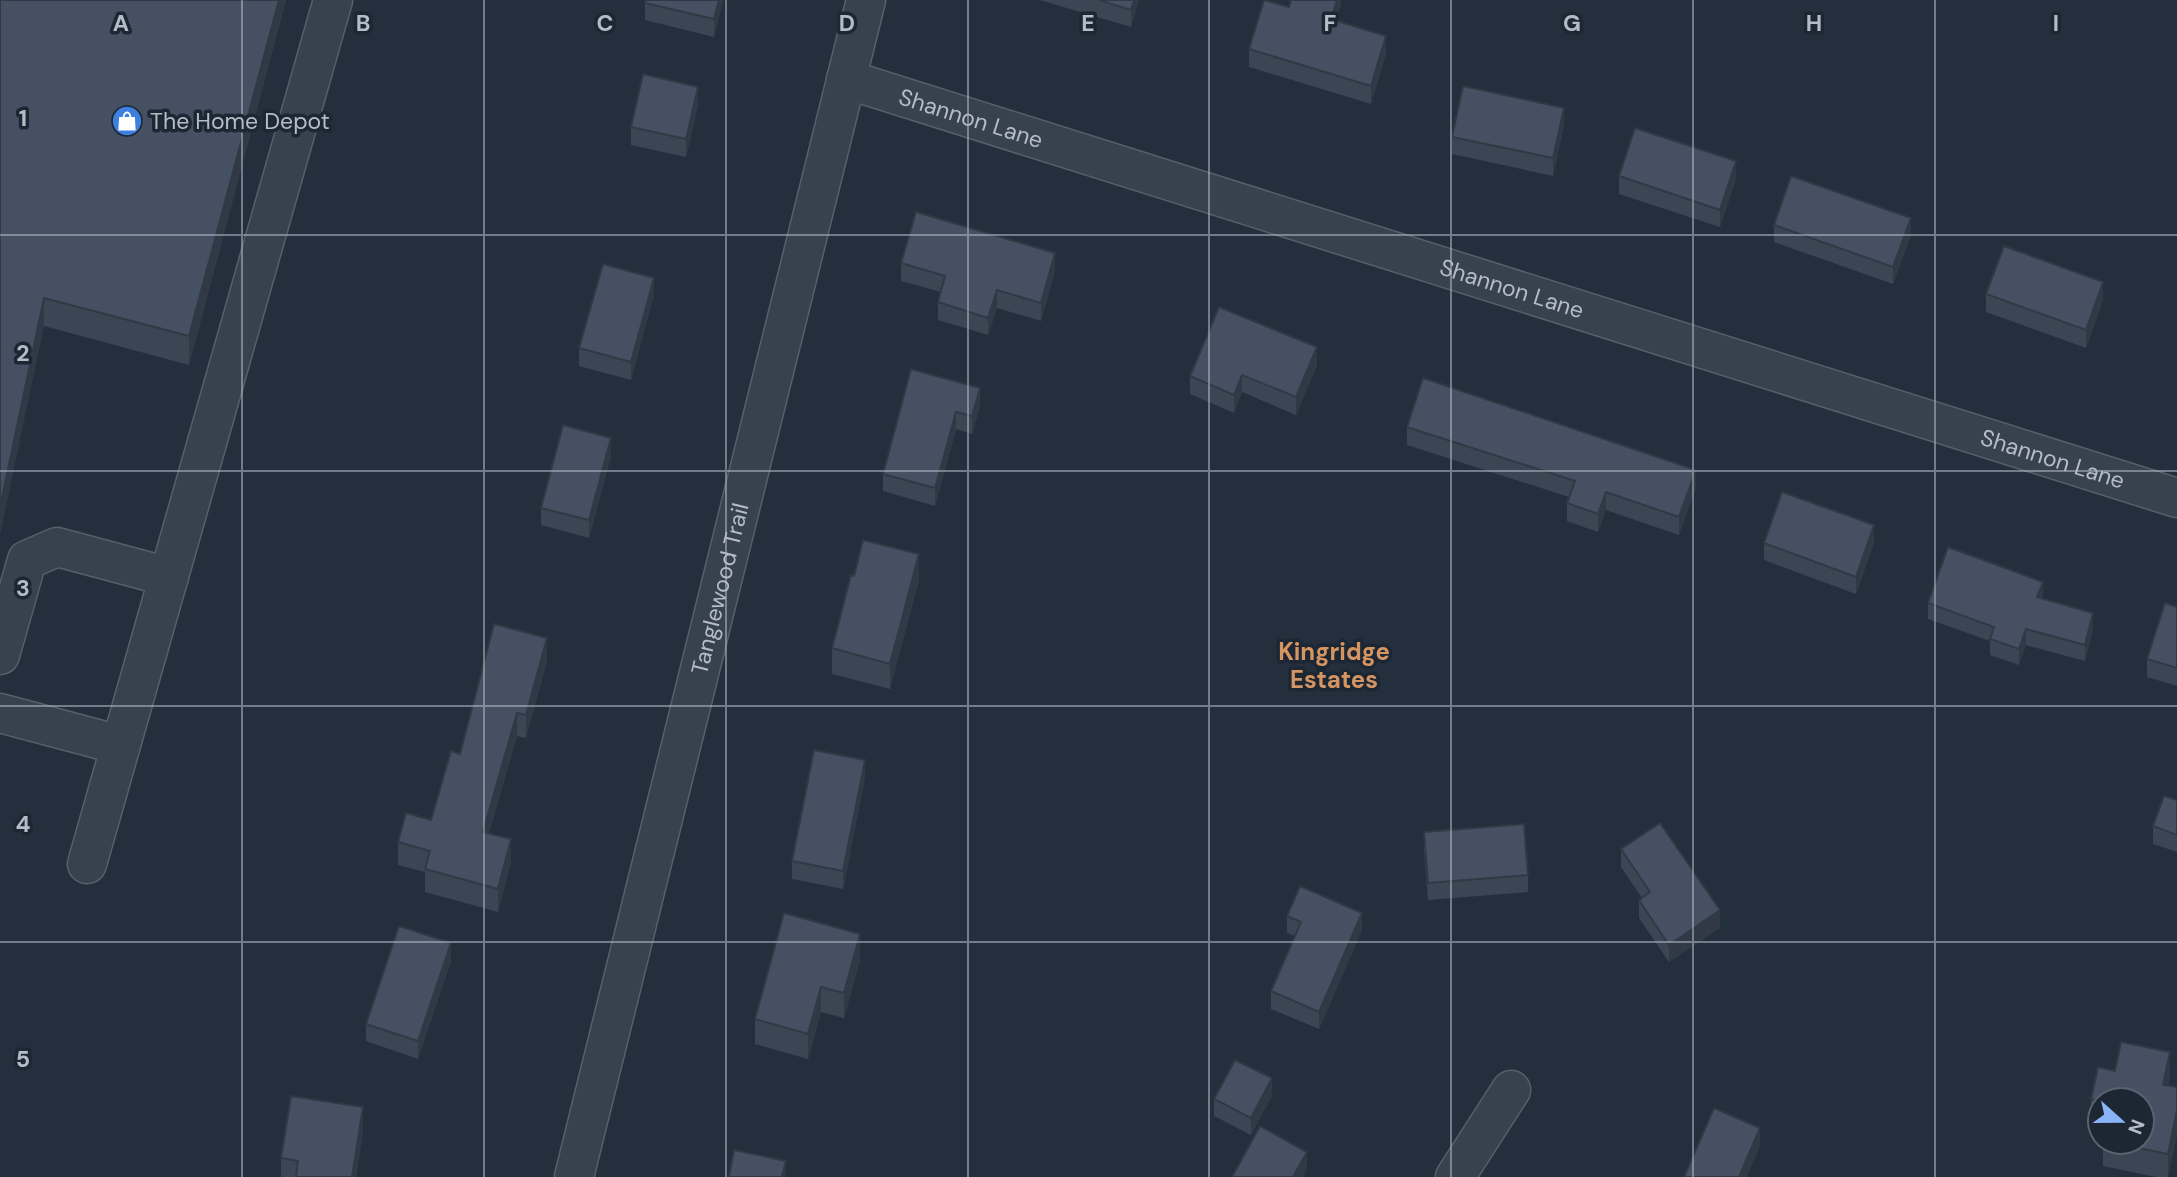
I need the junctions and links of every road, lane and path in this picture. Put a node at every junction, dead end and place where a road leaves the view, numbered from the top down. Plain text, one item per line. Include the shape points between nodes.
1 (333, 0) edge
2 (866, 0) edge
3 (846, 79) junction
4 (2177, 498) edge
5 (169, 577) junction
6 (0, 655) edge
7 (0, 713) edge
8 (120, 745) junction
9 (87, 864) dead end
10 (1511, 1090) dead end
11 (573, 1177) edge
12 (1455, 1177) edge

1 - 5 street
2 - 3 street, Tanglewood Trail
3 - 4 street, Shannon Lane
3 - 11 street, Tanglewood Trail
5 - 6 street via 57,547 27,560
5 - 8 street
7 - 8 street
8 - 9 street
10 - 12 street

